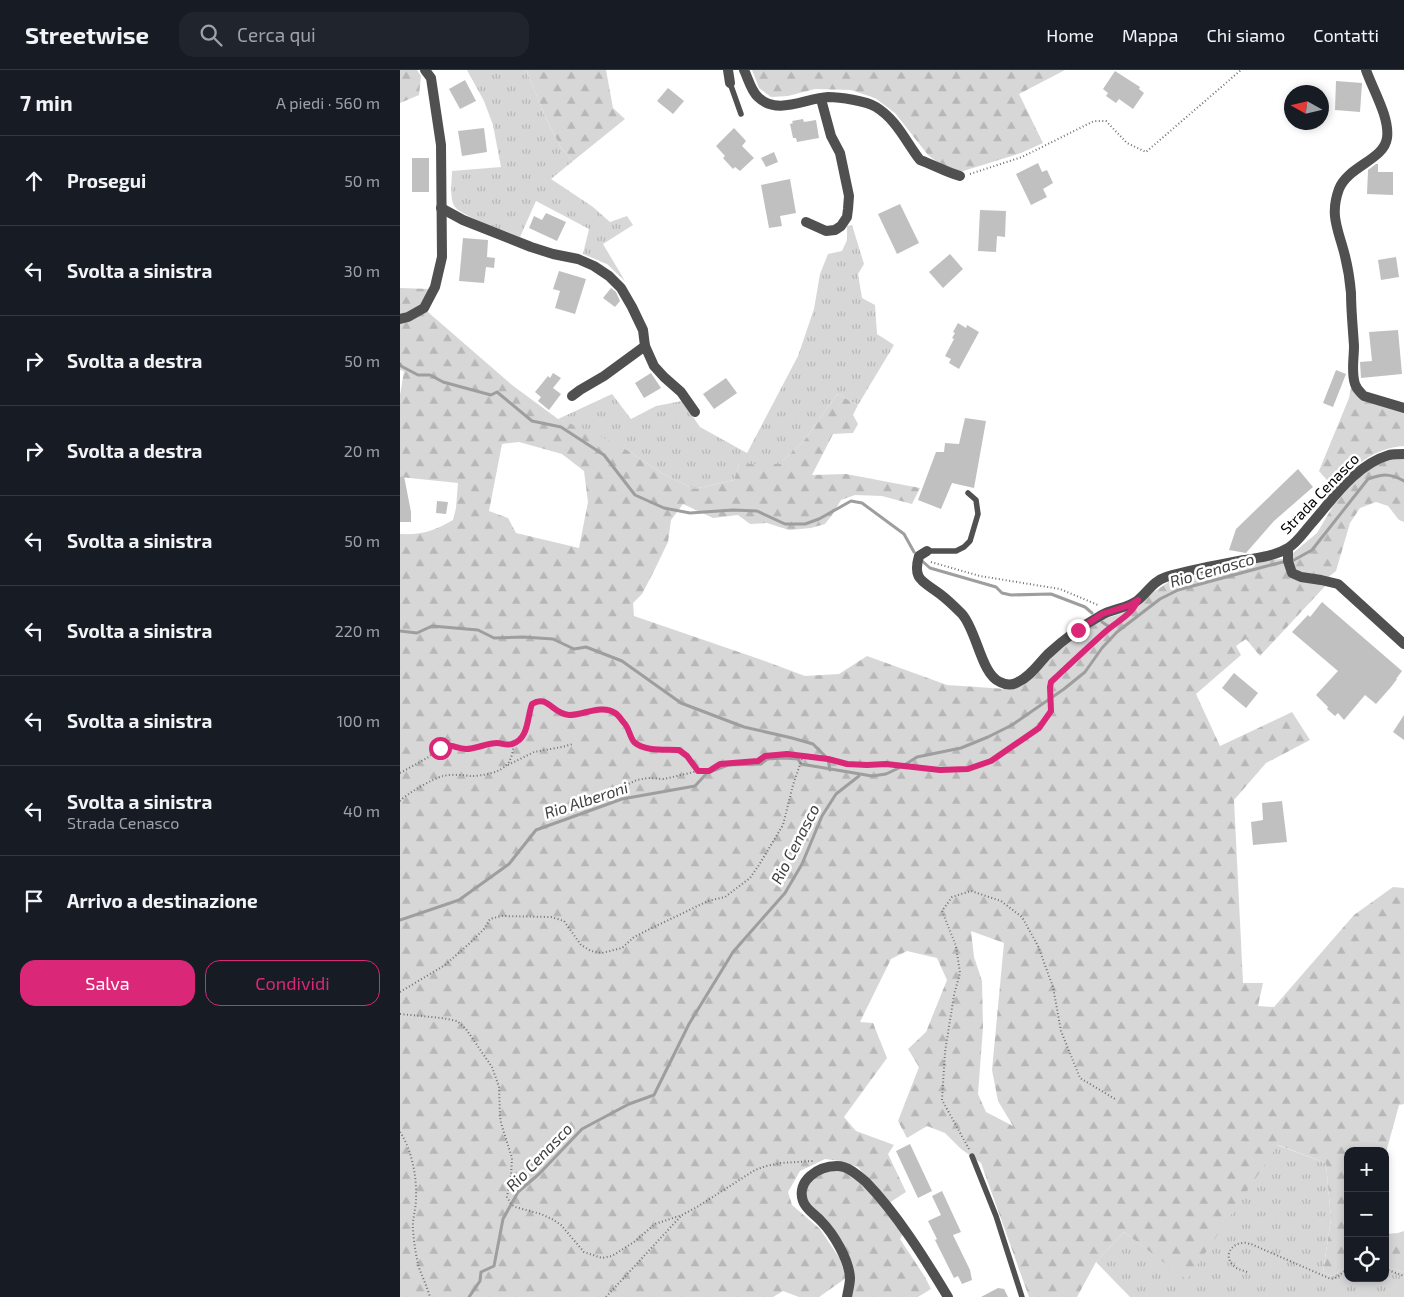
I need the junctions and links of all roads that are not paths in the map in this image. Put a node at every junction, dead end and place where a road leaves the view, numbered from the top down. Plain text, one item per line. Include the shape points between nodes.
1 (425, 70) edge
2 (728, 70) edge
3 (744, 70) edge
4 (1366, 70) edge
5 (730, 83) joint
6 (821, 99) junction
7 (741, 114) dead end
8 (960, 176) road end
9 (441, 208) junction
10 (806, 222) dead end
11 (400, 319) edge
12 (645, 346) junction
13 (572, 396) dead end
14 (1404, 408) edge
15 (695, 412) dead end
16 (1404, 454) edge
17 (968, 493) dead end
18 (1288, 548) junction
19 (925, 552) joint
20 (1404, 644) edge
21 (972, 1156) road end
22 (847, 1297) edge
23 (948, 1297) edge
24 (1022, 1297) edge

1 - 9 street via 431,78 441,145
2 - 5 street
3 - 6 street via 756,96 764,102 786,106
4 - 14 street via 1384,115 1387,140 1383,149 1343,181 1334,218 1345,254 1351,291 1356,387 1364,396
5 - 7 lane
6 - 8 street via 865,102 876,107 892,119 920,160
6 - 10 street via 831,136 840,153 848,209 847,217 835,230 826,231
9 - 11 street via 442,257 435,287 424,308
9 - 12 street via 531,247 578,259 609,276 632,307 643,330
12 - 13 street
12 - 15 street via 654,366 681,392
16 - 18 street, Strada Cenasco via 1391,454 1362,468
17 - 19 lane via 976,500 978,514 970,541 956,551
18 - 19 street, Strada Cenasco via 1267,556 1164,577 1130,605 1102,614 1078,630 1033,672 1009,685 993,677 986,667 970,625 963,616 918,577 916,566 919,556
18 - 20 street, Strada Cenasco via 1292,573 1338,584
21 - 24 lane via 996,1216
22 - 23 street via 850,1278 842,1253 826,1226 805,1207 802,1199 804,1183 810,1175 838,1166 853,1171 876,1193

